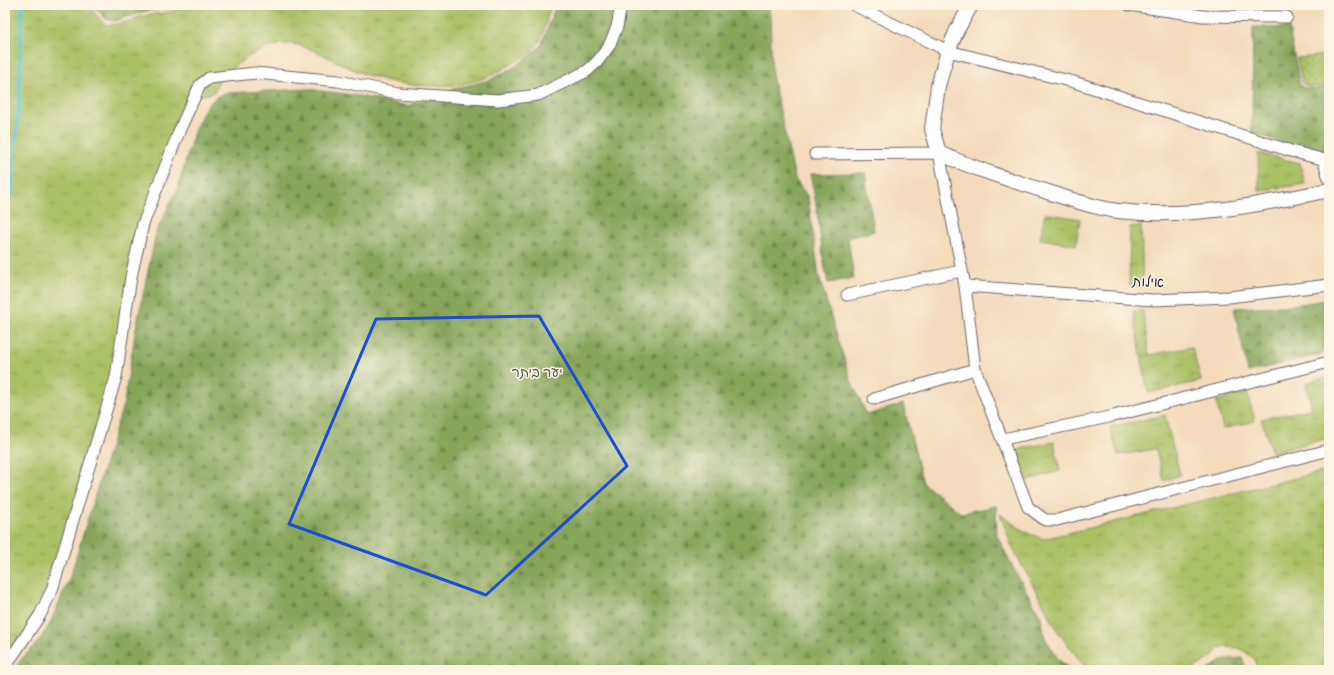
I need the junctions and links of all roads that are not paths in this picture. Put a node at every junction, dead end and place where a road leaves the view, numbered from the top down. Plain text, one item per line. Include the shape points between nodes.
1 (621, 5) edge
2 (854, 5) edge
3 (971, 5) edge
4 (1129, 5) edge
5 (1287, 17) dead end
6 (948, 51) junction
7 (939, 153) junction
8 (815, 154) dead end
9 (1326, 161) edge
10 (1329, 180) edge
11 (1329, 190) edge
12 (961, 271) junction
13 (1329, 285) edge
14 (965, 286) junction
15 (847, 295) dead end
16 (1329, 362) edge
17 (975, 369) junction
18 (874, 399) dead end
19 (1003, 439) junction
20 (1329, 450) edge
21 (5, 667) edge

1 - 21 street via 617,27 609,46 597,62 587,71 538,94 498,100 444,96 376,90 338,81 255,73 210,78 200,85 180,129 144,224 131,277 116,377 52,590 40,615
2 - 6 street
3 - 6 street
4 - 5 street via 1203,16
6 - 7 street via 938,86 932,129
6 - 9 street via 1074,82
7 - 8 street
7 - 11 street via 977,170 1089,206 1118,211 1159,213 1211,210
7 - 12 street
9 - 10 street
12 - 14 street
12 - 15 street
13 - 14 street, אילות via 1229,297 1152,300
14 - 17 street
16 - 19 street via 1109,417
17 - 18 street
17 - 19 street
19 - 20 street via 1028,507 1045,520 1057,520

